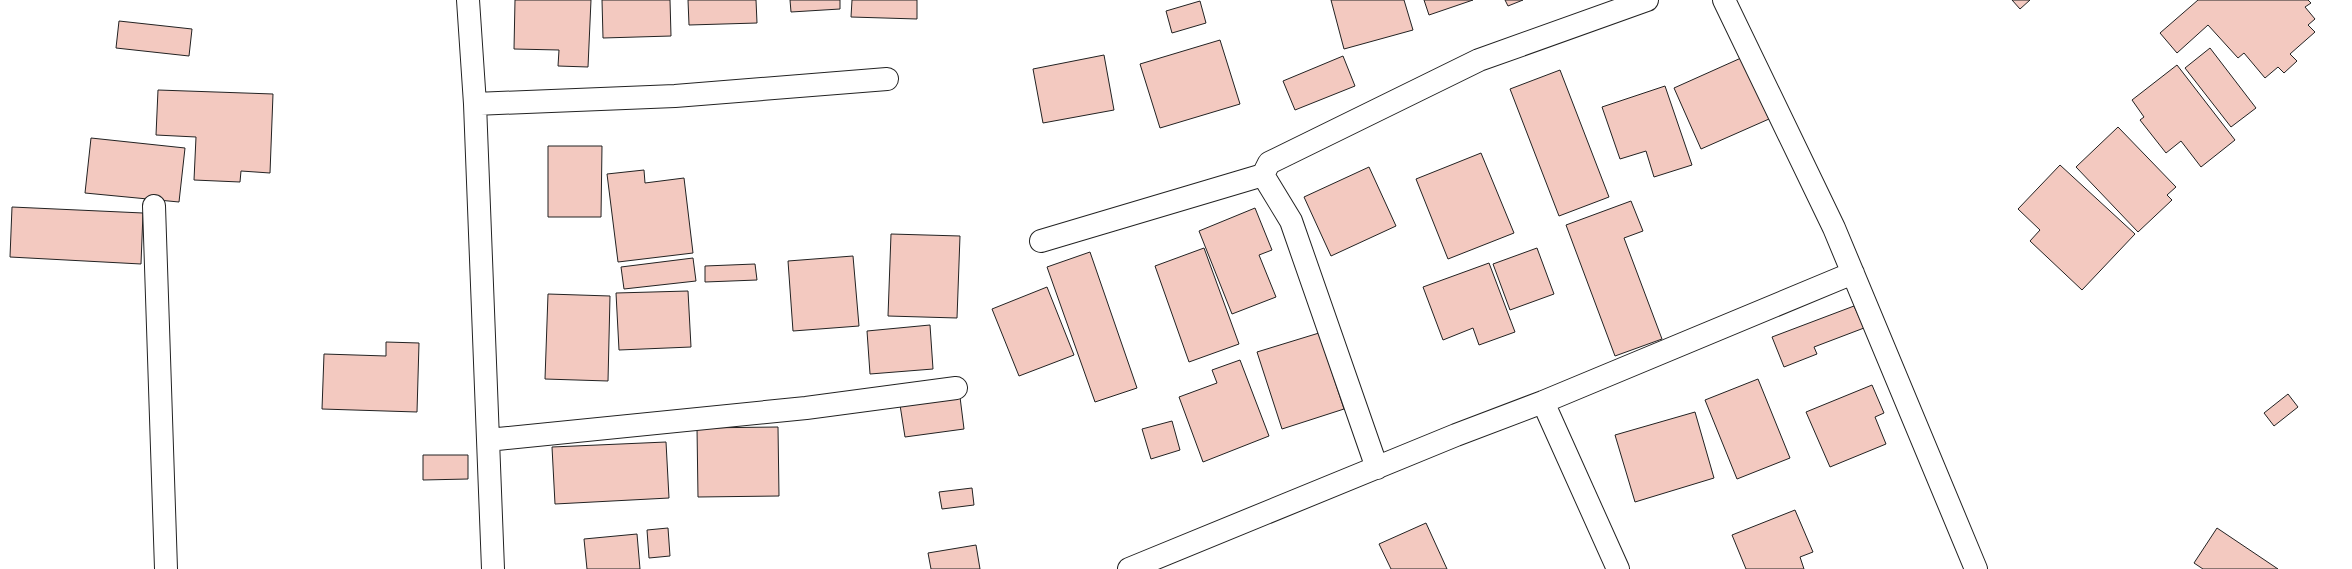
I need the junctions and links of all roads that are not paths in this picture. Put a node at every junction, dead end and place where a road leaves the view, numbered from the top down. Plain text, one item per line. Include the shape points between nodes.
1 (468, 0) edge
2 (1647, 0) edge
3 (1724, 0) edge
4 (887, 79) dead end
5 (475, 104) junction
6 (1263, 175) junction
7 (154, 206) dead end
8 (1041, 241) dead end
9 (1853, 273) junction
10 (956, 388) dead end
11 (1543, 402) junction
12 (488, 440) junction
13 (1377, 468) junction
14 (166, 569) edge
15 (493, 569) edge
16 (1129, 569) edge
17 (1618, 569) edge
18 (1976, 569) edge

1 - 5 street
2 - 6 street via 1479,60 1269,163
3 - 9 street via 1834,228
4 - 5 street via 675,96
5 - 12 street
6 - 8 street
6 - 13 street via 1291,221
7 - 14 street
9 - 11 street
9 - 18 street
10 - 12 street via 806,408
11 - 13 street
11 - 17 street
12 - 15 street
13 - 16 street

